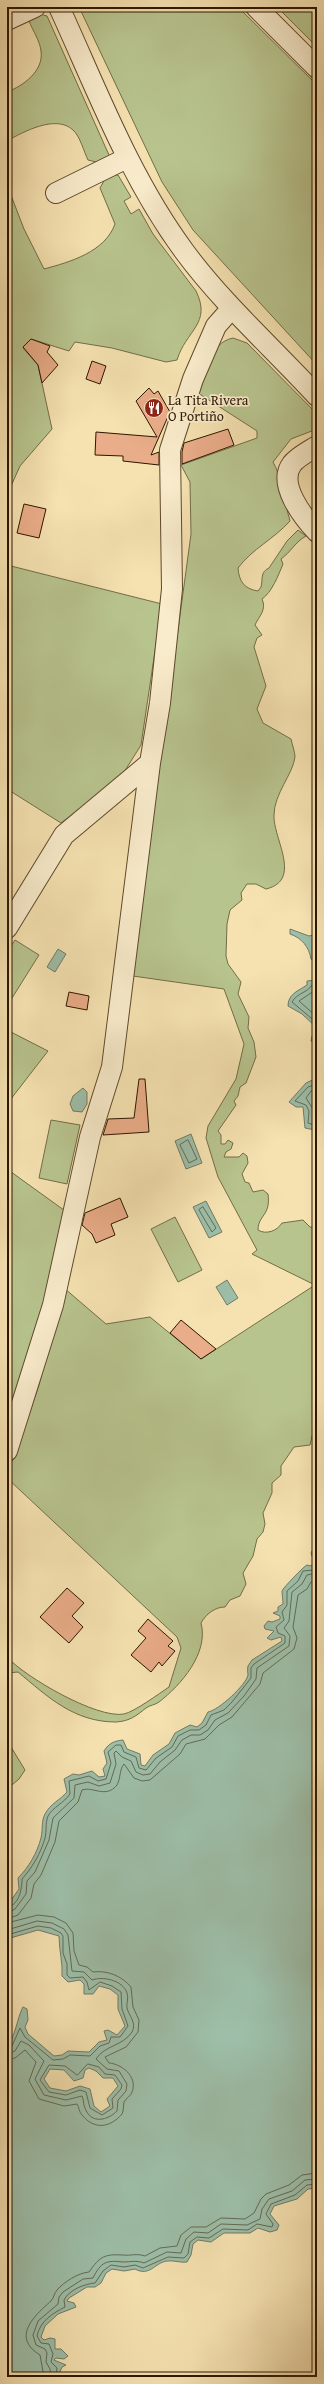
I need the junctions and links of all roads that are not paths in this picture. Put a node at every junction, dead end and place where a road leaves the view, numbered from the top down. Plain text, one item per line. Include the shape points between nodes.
1 (35, 7) edge
2 (59, 7) edge
3 (256, 7) edge
4 (7, 20) edge
5 (317, 68) edge
6 (127, 158) junction
7 (56, 193) dead end
8 (231, 309) junction
9 (317, 396) edge
10 (317, 446) edge
11 (317, 532) edge
12 (150, 763) junction
13 (7, 928) edge
14 (7, 1451) edge

1 - 4 street
2 - 6 street
3 - 5 street
6 - 7 street
6 - 8 street via 154,206 184,251
8 - 9 street
8 - 12 street via 216,326 193,379 170,450 172,589 160,703
10 - 11 street via 293,462 287,471 287,482 300,514
12 - 13 street via 64,835
12 - 14 street via 112,1067 90,1137 53,1305

